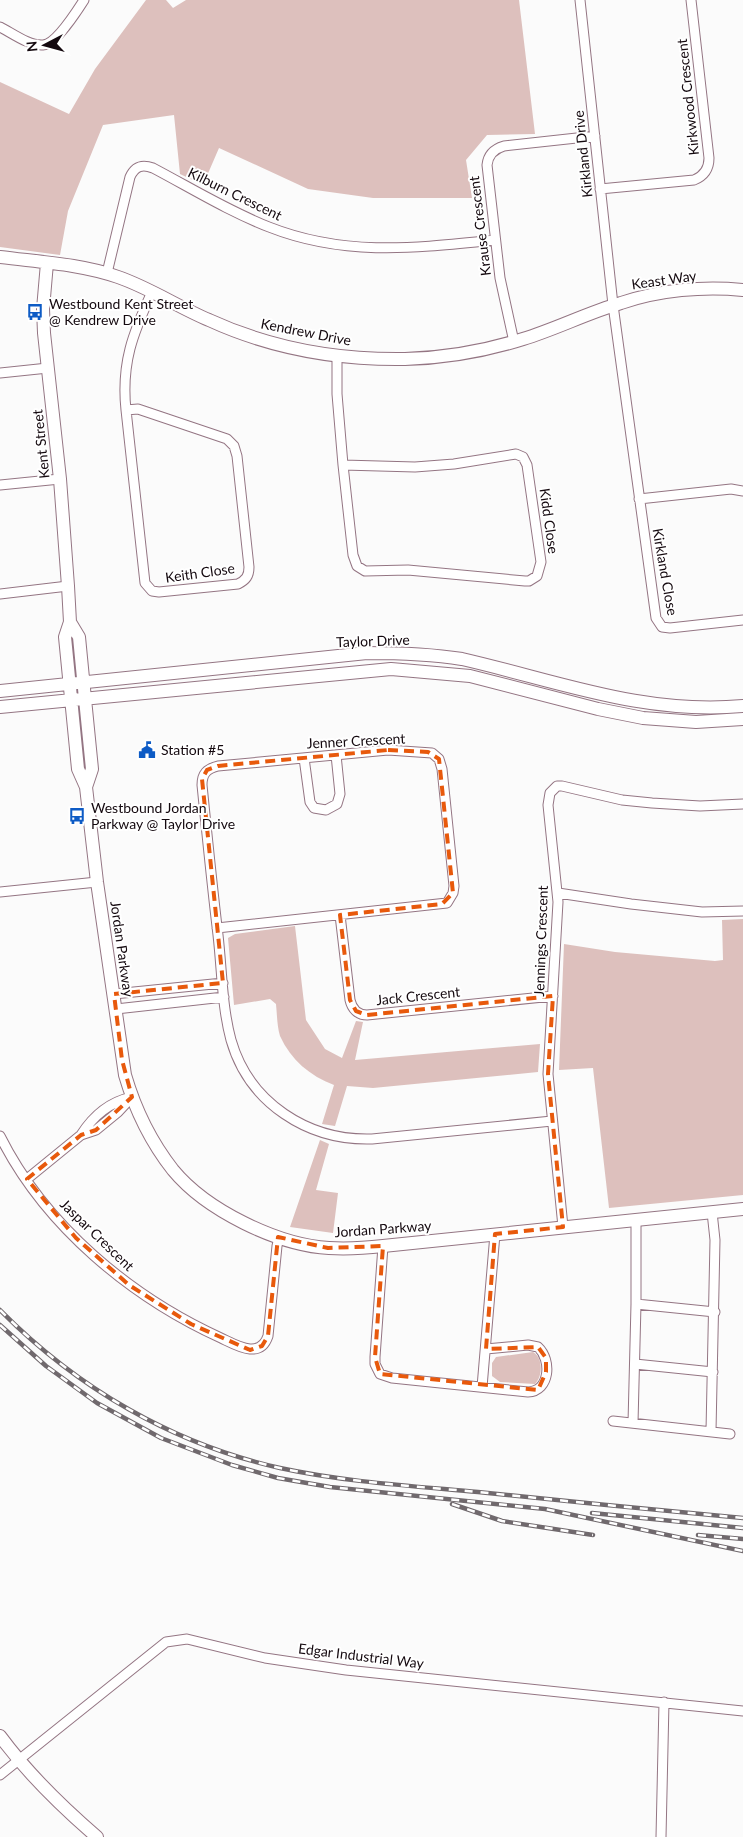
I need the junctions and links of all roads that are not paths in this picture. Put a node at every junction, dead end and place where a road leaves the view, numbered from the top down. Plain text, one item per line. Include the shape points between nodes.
1 (84, 0) edge
2 (580, 0) edge
3 (691, 0) edge
4 (0, 28) edge
5 (595, 136) junction
6 (600, 189) junction
7 (495, 240) junction
8 (0, 257) edge
9 (47, 262) junction
10 (107, 273) junction
11 (743, 281) edge
12 (721, 288) junction
13 (743, 290) edge
14 (152, 292) junction
15 (613, 305) junction
16 (514, 342) junction
17 (337, 356) junction
18 (48, 368) junction
19 (0, 373) edge
20 (126, 410) junction
21 (344, 465) junction
22 (60, 479) junction
23 (0, 485) edge
24 (743, 491) edge
25 (639, 499) junction
26 (68, 586) junction
27 (0, 594) edge
28 (743, 620) edge
29 (70, 622) junction
30 (84, 682) junction
31 (69, 684) junction
32 (0, 691) edge
33 (85, 699) junction
34 (70, 700) junction
35 (743, 706) edge
36 (0, 707) edge
37 (743, 719) edge
38 (336, 755) junction
39 (304, 758) junction
40 (86, 786) junction
41 (743, 804) edge
42 (98, 882) junction
43 (0, 892) edge
44 (558, 893) junction
45 (743, 911) edge
46 (340, 915) junction
47 (217, 928) junction
48 (223, 983) junction
49 (114, 994) junction
50 (553, 996) junction
51 (224, 997) junction
52 (116, 1008) junction
53 (132, 1097) junction
54 (552, 1121) junction
55 (0, 1136) edge
56 (27, 1179) junction
57 (743, 1209) edge
58 (712, 1212) junction
59 (636, 1220) junction
60 (563, 1227) junction
61 (495, 1234) junction
62 (280, 1237) junction
63 (382, 1246) junction
64 (636, 1304) junction
65 (714, 1312) junction
66 (486, 1349) junction
67 (635, 1364) junction
68 (713, 1372) junction
69 (482, 1387) junction
70 (613, 1421) dead end
71 (633, 1423) junction
72 (711, 1431) junction
73 (730, 1434) dead end
74 (664, 1702) junction
75 (743, 1711) edge
76 (0, 1736) edge
77 (18, 1760) junction
78 (0, 1775) edge
79 (97, 1837) edge
80 (661, 1837) edge

1 - 4 street via 54,39 43,45
2 - 5 street, Kirkland Drive
3 - 6 street, Kirkwood Crescent via 708,167 694,180
5 - 6 street, Kirkland Drive
5 - 7 street, Krause Crescent via 504,146 492,153 486,165
6 - 15 street, Kirkland Drive
7 - 10 street, Kilburn Crescent via 397,249 316,241 253,220 153,168 143,166 135,169 130,177
7 - 16 street, Krause Crescent via 501,287
8 - 9 street, Kendrew Drive
9 - 10 street, Kendrew Drive
9 - 18 street, Kent Street via 43,309
10 - 14 street, Kendrew Drive
11 - 12 street, Keast Way
12 - 13 street, Keast Way
12 - 15 street, Keast Way via 659,294
14 - 17 street, Kendrew Drive via 244,334
14 - 20 street, Keith Close via 136,326 127,357
15 - 16 street, Kendrew Drive
15 - 25 street, Kirkland Close
16 - 17 street, Kendrew Drive via 425,357
17 - 21 street, Kidd Close
18 - 19 street
18 - 22 street, Kent Street
20 - 20 street, Keith Close via 142,410 227,439 234,446 249,566 243,581 159,592 152,591 145,583
21 - 21 street, Kidd Close via 415,467 520,455 527,465 541,562 537,576 524,581 360,568 353,555
22 - 23 street
22 - 26 street, Kent Street
24 - 25 street via 730,489
25 - 28 street, Kirkland Close via 655,612 660,624 670,628
26 - 27 street
26 - 29 street, Kent Street
29 - 30 street, Kent Street via 79,637
29 - 31 street, Kent Street via 64,637
30 - 31 street, Taylor Drive
30 - 33 street, Kent Street
30 - 35 street, Taylor Drive via 367,653 402,653 462,660 632,701 695,708
31 - 32 street, Taylor Drive
31 - 34 street, Kent Street
33 - 34 street, Taylor Drive
33 - 37 street, Taylor Drive via 400,669 470,676 643,718 696,722
33 - 40 street, Jordan Parkway via 92,768
34 - 36 street, Taylor Drive
34 - 40 street, Jordan Parkway via 78,769
38 - 39 street, Jenner Crescent
38 - 39 street via 340,794 337,804 326,810 314,808 310,802
38 - 46 street, Jenner Crescent via 388,750 428,752 436,756 442,769 454,886 447,903
39 - 47 street, Jenner Crescent via 218,766 204,774 202,785
40 - 42 street, Jordan Parkway
41 - 44 street, Jennings Crescent via 652,803 558,786 550,792 548,799
42 - 43 street
42 - 49 street, Jordan Parkway
44 - 45 street via 702,912
44 - 50 street, Jennings Crescent
46 - 47 street, Jenner Crescent
46 - 50 street, Jack Crescent via 350,1000 360,1014
47 - 48 street, Jenner Crescent
48 - 49 street
48 - 51 street, Jenner Crescent
49 - 52 street, Jordan Parkway
50 - 54 street, Jennings Crescent via 548,1068
51 - 52 street
51 - 54 street, Jenner Crescent via 231,1040 250,1081 276,1109 314,1130 361,1139
52 - 53 street, Jordan Parkway via 122,1060
53 - 56 street via 111,1105 90,1121 81,1135
53 - 62 street, Jordan Parkway via 152,1138 188,1186 224,1212
54 - 60 street, Jennings Crescent
55 - 56 street, Jaspar Crescent
56 - 62 street, Jaspar Crescent via 71,1233 129,1285 191,1324 246,1349 259,1348 268,1336
57 - 58 street, Jordan Parkway
58 - 59 street, Jordan Parkway
58 - 65 street
59 - 60 street, Jordan Parkway
59 - 64 street
60 - 61 street, Jordan Parkway
61 - 63 street, Jordan Parkway
61 - 66 street
62 - 63 street, Jordan Parkway via 328,1248
63 - 69 street via 375,1357 378,1371 385,1377
64 - 65 street
64 - 67 street
65 - 68 street
66 - 69 street
66 - 69 street via 538,1347 546,1358 546,1377 541,1387 532,1392
67 - 68 street
67 - 71 street
68 - 72 street
70 - 71 street
71 - 72 street
72 - 73 street
74 - 75 street, Edgar Industrial Way
74 - 77 street, Edgar Industrial Way via 346,1670 265,1658 186,1639 166,1642
74 - 80 street
76 - 77 street
77 - 78 street, Edgar Industrial Way
77 - 79 street via 68,1813

